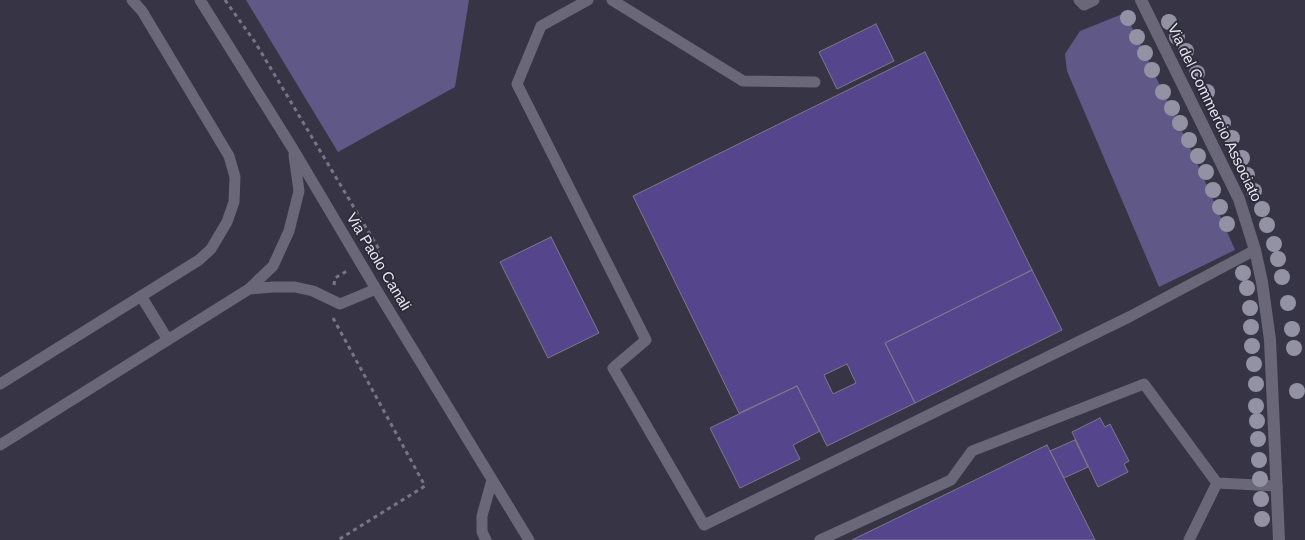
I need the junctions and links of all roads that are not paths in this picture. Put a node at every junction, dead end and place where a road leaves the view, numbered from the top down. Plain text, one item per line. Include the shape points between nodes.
1 (132, 0) edge
2 (200, 0) edge
3 (588, 0) edge
4 (612, 0) edge
5 (1079, 0) edge
6 (1094, 0) edge
7 (1141, 0) edge
8 (815, 82) dead end
9 (293, 149) junction
10 (1255, 250) junction
11 (249, 289) junction
12 (376, 289) junction
13 (141, 296) junction
14 (168, 340) junction
15 (0, 384) edge
16 (0, 445) edge
17 (492, 480) junction
18 (1217, 483) junction
19 (1277, 486) junction
20 (486, 540) edge
21 (529, 540) edge
22 (820, 540) edge
23 (1189, 540) edge
24 (1279, 540) edge

1 - 13 lane via 142,11 230,156 235,177 234,202 227,222 211,249
2 - 9 lane, Via Paolo Canali
3 - 10 lane via 541,26 517,84 646,340 613,368 704,525 1129,317
4 - 8 lane via 744,81
5 - 6 lane via 1084,5
7 - 10 street, Via del Commercio Associato via 1239,199
9 - 11 lane via 299,191 289,231 272,266
9 - 12 lane, Via Paolo Canali
10 - 19 street, Via del Commercio Associato via 1270,340
11 - 12 lane via 296,287 340,304
11 - 14 lane
12 - 17 lane, Via Paolo Canali
13 - 14 lane
13 - 15 lane
14 - 16 lane
17 - 20 lane via 482,516 482,532
17 - 21 lane, Via Paolo Canali
18 - 19 lane
18 - 22 lane via 1144,384 972,451 952,480
18 - 23 lane
19 - 24 street, Via del Commercio Associato

